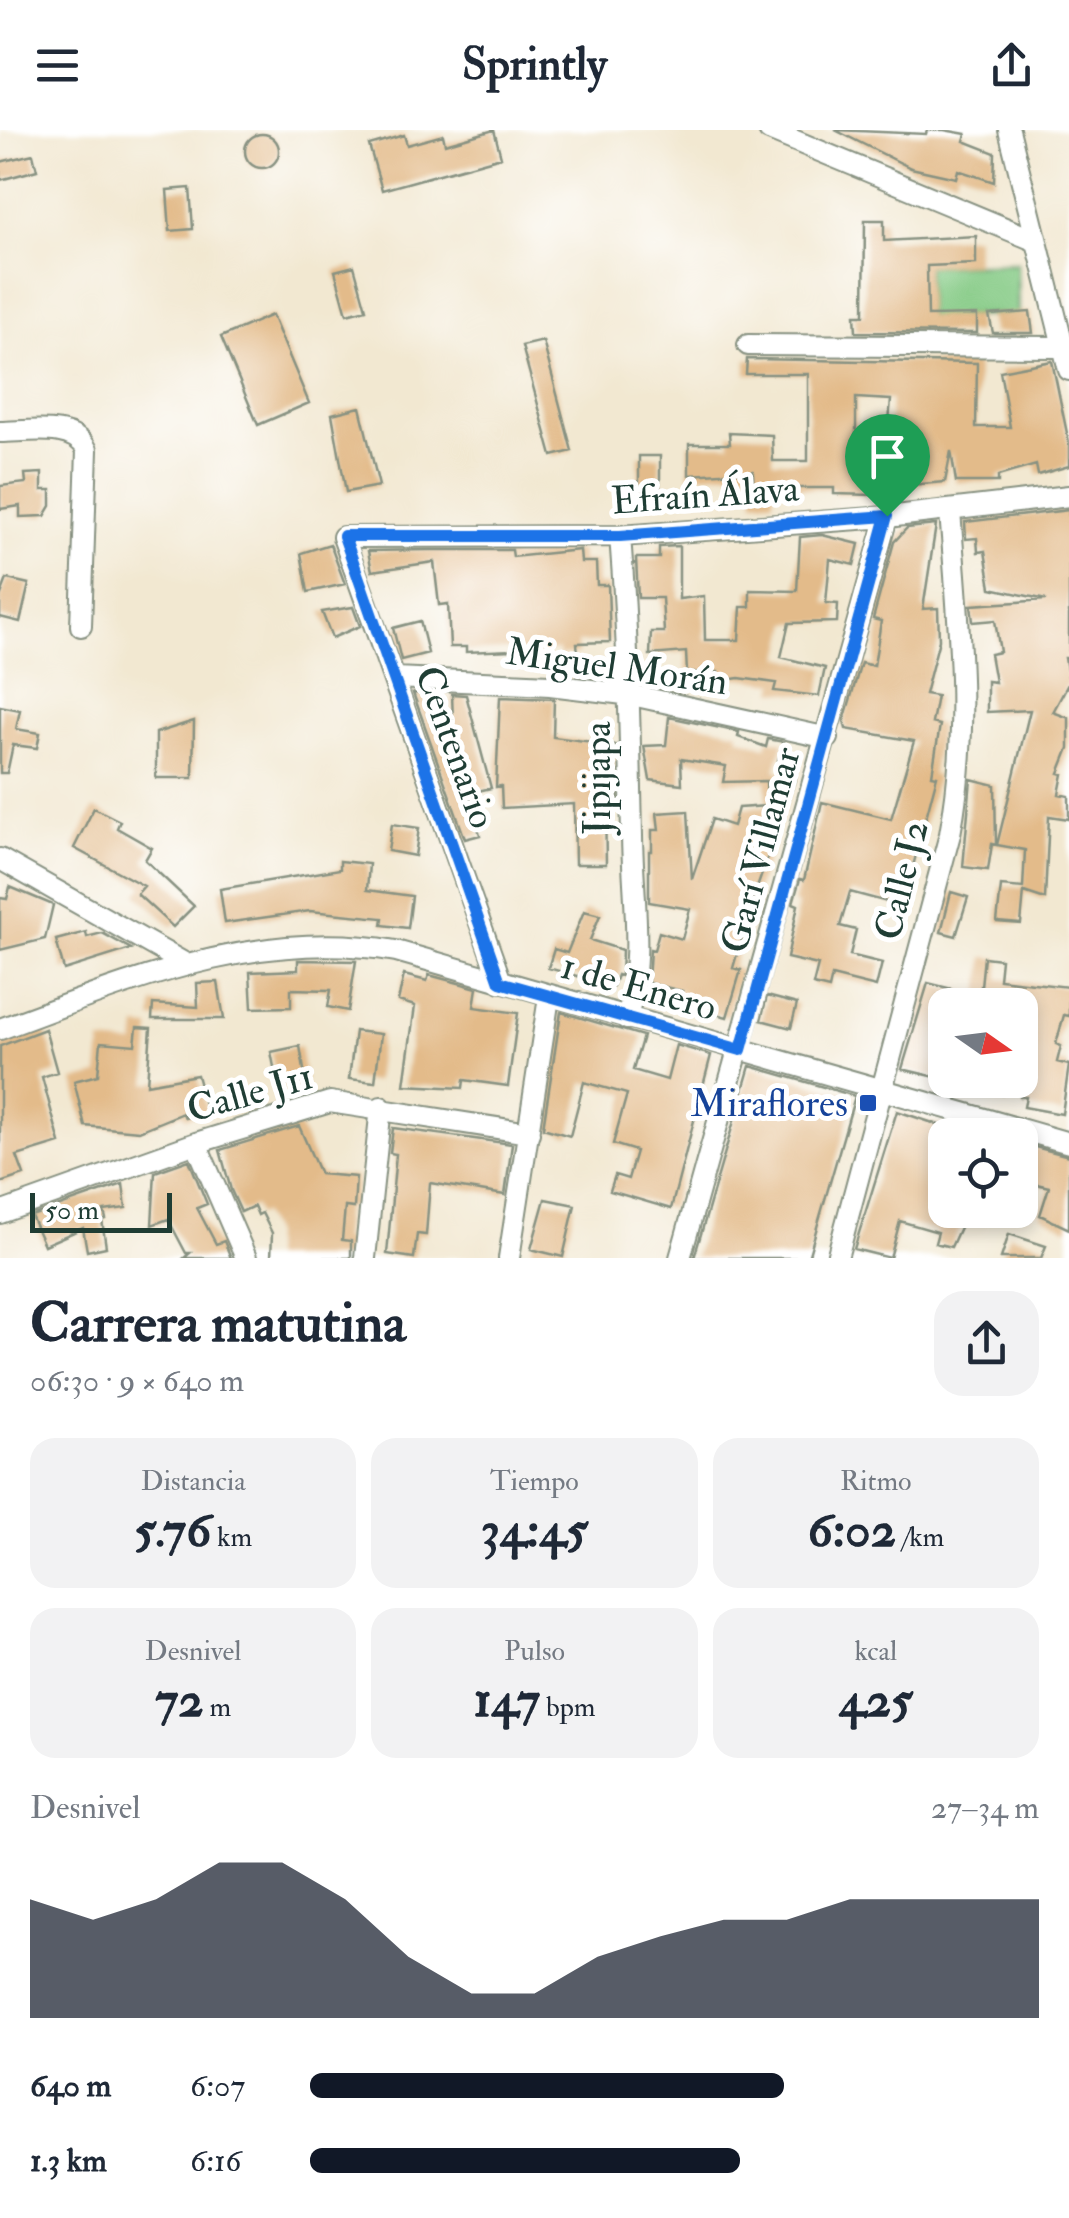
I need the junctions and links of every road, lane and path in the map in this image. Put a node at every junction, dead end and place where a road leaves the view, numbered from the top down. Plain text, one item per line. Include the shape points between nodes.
1 (769, 130) edge
2 (1009, 130) edge
3 (1036, 241) junction
4 (1064, 325) edge
5 (748, 345) dead end
6 (1064, 347) junction
7 (1069, 370) edge
8 (0, 432) edge
9 (1069, 496) edge
10 (950, 511) junction
11 (887, 516) junction
12 (344, 536) joint
13 (620, 536) junction
14 (82, 626) dead end
15 (394, 678) junction
16 (632, 695) junction
17 (828, 738) junction
18 (0, 858) edge
19 (184, 963) junction
20 (500, 982) junction
21 (549, 997) junction
22 (626, 1018) junction
23 (0, 1029) edge
24 (741, 1050) junction
25 (883, 1090) junction
26 (380, 1107) junction
27 (529, 1133) junction
28 (196, 1143) junction
29 (1069, 1143) edge
30 (0, 1213) edge
31 (246, 1258) edge
32 (365, 1258) edge
33 (509, 1258) edge
34 (680, 1258) edge
35 (837, 1258) edge

1 - 3 street
2 - 3 street
3 - 4 street
4 - 6 street
5 - 6 street
6 - 7 street
8 - 14 street via 70,433 87,450
9 - 10 street, Efraín Álava
10 - 11 street, Efraín Álava
10 - 25 street, Calle J2 via 964,699 959,779
11 - 13 street, Efraín Álava
11 - 17 street, Garí Villamar
12 - 13 street, Efraín Álava
12 - 15 street, Centenario
13 - 16 street, Jipijapa
15 - 16 street, Miguel Morán
15 - 20 street, Centenario
16 - 17 street, Miguel Morán
16 - 22 street, Jipijapa via 640,952
17 - 24 street, Garí Villamar
18 - 19 street
19 - 20 street, 1 de Enero via 281,945 358,944
19 - 23 street, 1 de Enero
20 - 21 street, 1 de Enero
21 - 22 street, 1 de Enero
21 - 27 street
22 - 24 street, 1 de Enero
24 - 25 street, 1 de Enero
24 - 34 street, Garí Villamar
25 - 29 street, 1 de Enero
25 - 35 street, Calle J2
26 - 27 street, Calle J11
26 - 28 street, Calle J11 via 312,1104
26 - 32 street
27 - 33 street
28 - 30 street, Calle J11
28 - 31 street

